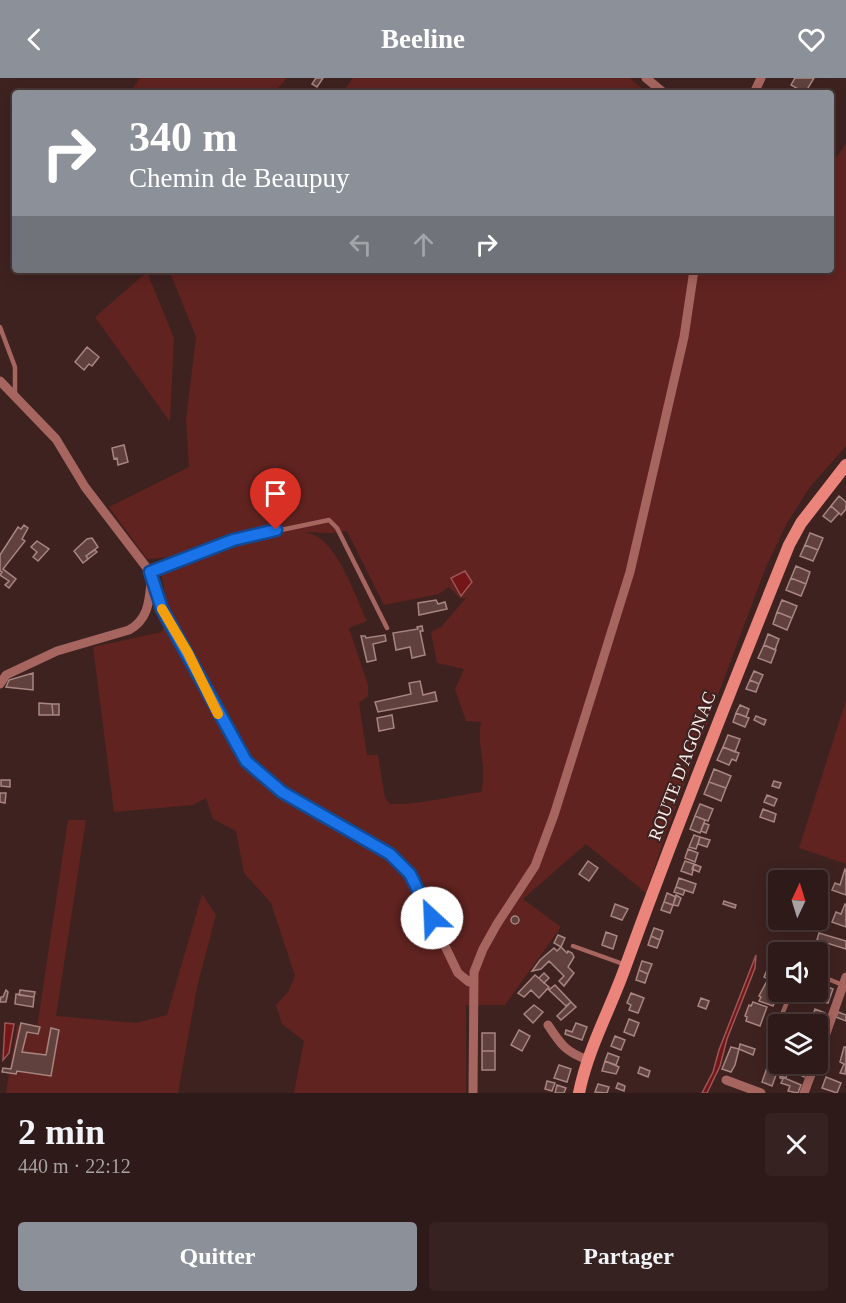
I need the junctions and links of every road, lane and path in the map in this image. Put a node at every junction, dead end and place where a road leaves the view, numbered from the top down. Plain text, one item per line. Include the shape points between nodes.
1 (646, 78) edge
2 (660, 90) edge
3 (694, 273) edge
4 (0, 327) edge
5 (0, 381) edge
6 (15, 395) junction
7 (846, 465) edge
8 (152, 577) junction
9 (387, 628) dead end
10 (0, 684) edge
11 (573, 946) dead end
12 (626, 965) junction
13 (828, 977) edge
14 (845, 981) edge
15 (473, 983) junction
16 (548, 1025) dead end
17 (828, 1028) edge
18 (588, 1060) junction
19 (811, 1074) edge
20 (726, 1080) dead end
21 (473, 1093) edge
22 (579, 1093) edge
23 (761, 1093) edge
24 (804, 1093) edge

1 - 2 street
3 - 15 street via 684,337 630,572 535,866 483,949
4 - 6 lane via 15,367
5 - 6 street
6 - 8 street via 56,439
7 - 12 main road, ROUTE D'AGONAC via 801,522 789,545
8 - 9 lane via 233,540 329,520 337,528
8 - 10 street via 147,608 136,626 57,651 6,675
8 - 15 street via 162,609 246,761 282,792 390,854 402,865 419,891 458,973
11 - 12 lane
12 - 18 main road, ROUTE D'AGONAC
13 - 14 lane
14 - 17 street
15 - 21 street
16 - 18 street via 562,1046
18 - 22 main road, ROUTE D'AGONAC
19 - 24 street
20 - 23 street

